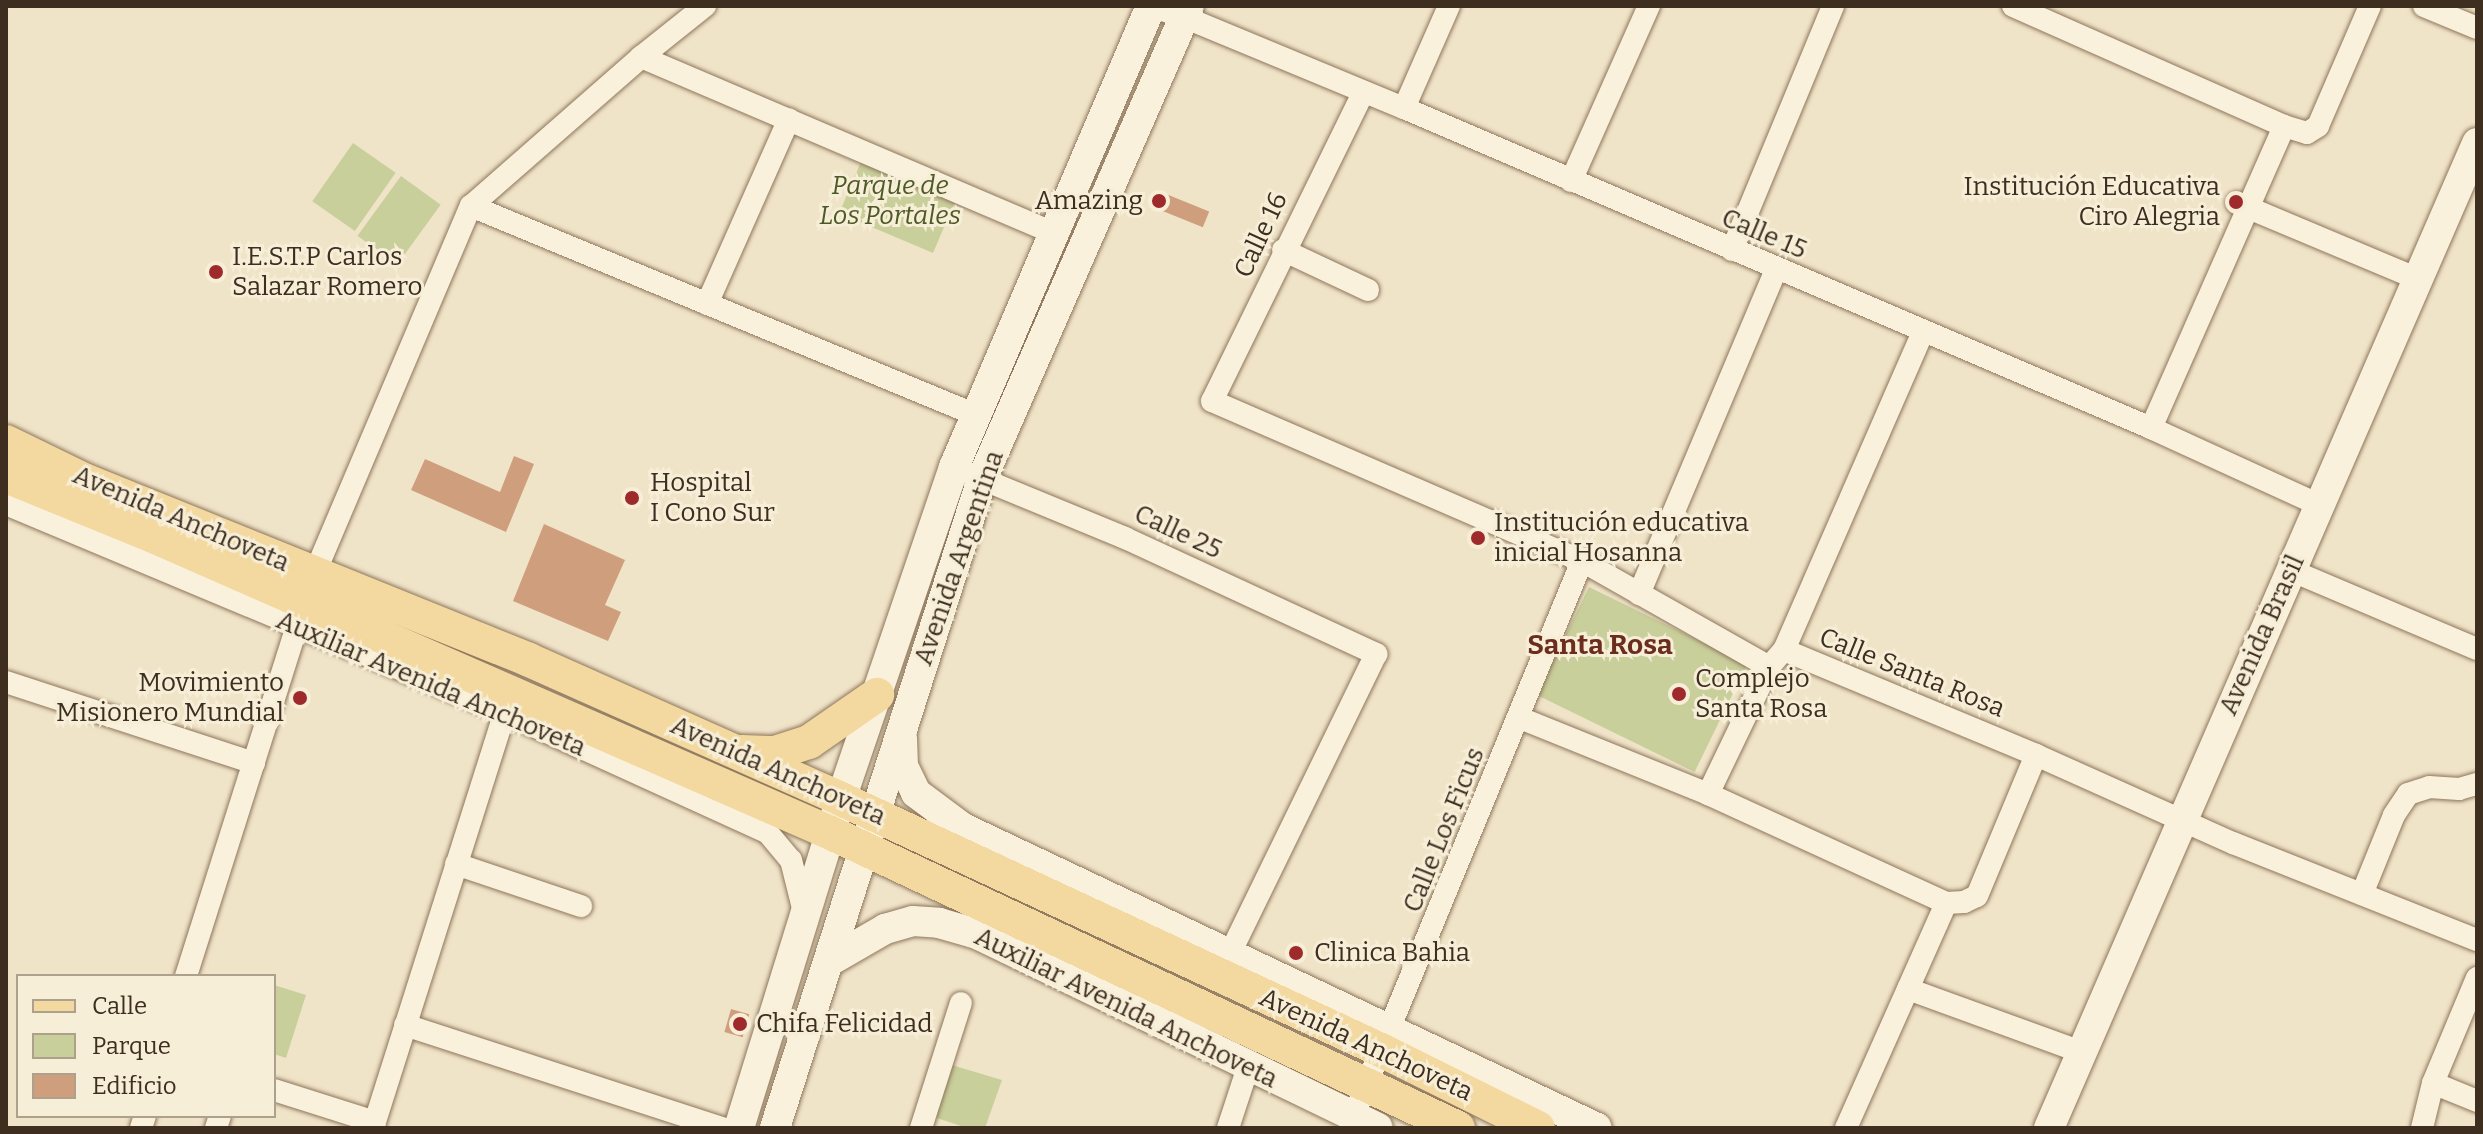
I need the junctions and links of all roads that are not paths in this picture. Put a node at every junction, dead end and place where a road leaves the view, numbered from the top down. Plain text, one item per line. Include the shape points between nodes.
1 (705, 6) edge
2 (1151, 6) edge
3 (1449, 6) edge
4 (1649, 6) edge
5 (1833, 6) edge
6 (2013, 6) edge
7 (2370, 6) edge
8 (2424, 6) edge
9 (1186, 11) edge
10 (2477, 28) edge
11 (641, 57) junction
12 (1363, 93) junction
13 (1404, 108) junction
14 (789, 119) junction
15 (2284, 126) junction
16 (2477, 143) edge
17 (1571, 181) junction
18 (2242, 205) junction
19 (471, 206) junction
20 (1055, 234) junction
21 (1283, 250) junction
22 (1732, 250) junction
23 (1776, 270) junction
24 (2418, 279) junction
25 (1368, 290) dead end
26 (707, 304) junction
27 (1923, 332) junction
28 (1212, 401) joint
29 (976, 415) junction
30 (2151, 428) junction
31 (6, 442) edge
32 (954, 467) junction
33 (6, 476) edge
34 (982, 479) junction
35 (6, 504) edge
36 (2319, 505) junction
37 (1582, 561) junction
38 (2290, 570) junction
39 (314, 575) junction
40 (1639, 594) junction
41 (297, 626) junction
42 (2477, 649) edge
43 (1776, 659) junction
44 (6, 682) edge
45 (877, 695) junction
46 (505, 713) junction
47 (1520, 718) junction
48 (901, 730) junction
49 (735, 752) junction
50 (2036, 755) junction
51 (254, 763) junction
52 (2477, 784) edge
53 (1708, 794) junction
54 (841, 799) junction
55 (873, 813) junction
56 (2182, 820) junction
57 (831, 833) junction
58 (863, 847) junction
59 (456, 864) junction
60 (2362, 894) junction
61 (1946, 903) junction
62 (581, 906) dead end
63 (805, 916) junction
64 (2477, 940) edge
65 (828, 962) junction
66 (1225, 964) junction
67 (187, 974) edge
68 (2477, 978) edge
69 (1908, 989) junction
70 (961, 1003) dead end
71 (405, 1025) junction
72 (1388, 1041) junction
73 (2081, 1052) junction
74 (1248, 1067) junction
75 (2433, 1083) junction
76 (1369, 1085) junction
77 (276, 1091) edge
78 (2477, 1101) edge
79 (1366, 1123) edge
80 (374, 1125) edge
81 (722, 1128) edge
82 (739, 1128) edge
83 (775, 1128) edge
84 (921, 1128) edge
85 (1228, 1128) edge
86 (1458, 1128) edge
87 (1538, 1128) edge
88 (1597, 1128) edge
89 (1846, 1128) edge
90 (2049, 1128) edge
91 (2422, 1128) edge

1 - 11 street
2 - 9 street, Calle 15
2 - 20 main road, Avenida Argentina
3 - 13 street
4 - 17 street
5 - 22 street
6 - 15 street
7 - 15 street via 2318,126 2307,133
8 - 10 street
9 - 12 street, Calle 15
9 - 34 main road, Avenida Argentina
11 - 14 street
11 - 19 street
12 - 13 street, Calle 15
12 - 21 street, Calle 16
13 - 17 street, Calle 15
14 - 20 street
14 - 26 street
15 - 18 street
16 - 24 main road, Avenida Brasil
17 - 22 street, Calle 15
18 - 24 street
18 - 30 street
19 - 26 street
19 - 39 street
20 - 29 main road, Avenida Argentina
21 - 25 street
21 - 28 street, Calle 16
22 - 23 street, Calle 15
23 - 27 street, Calle 15
23 - 40 street
24 - 36 main road, Avenida Brasil
26 - 29 street
27 - 30 street, Calle 15
27 - 43 street
28 - 37 street, Calle Santa Rosa
29 - 32 main road, Avenida Argentina
30 - 36 street, Calle 15
31 - 39 main road, Avenida Anchoveta
32 - 34 street, Calle 25
32 - 45 main road, Avenida Argentina
33 - 57 main road, Avenida Anchoveta
34 - 48 main road, Avenida Argentina
34 - 66 street, Calle 25 via 1125,538 1376,654
35 - 41 street, Auxiliar Avenida Anchoveta
36 - 38 main road, Avenida Brasil
37 - 40 street, Calle Santa Rosa
37 - 47 street, Calle Los Ficus
38 - 42 street
38 - 56 main road, Avenida Brasil
39 - 49 main road, Avenida Anchoveta via 529,660
40 - 43 street, Calle Santa Rosa
41 - 46 street, Auxiliar Avenida Anchoveta
41 - 51 street
43 - 50 street, Calle Santa Rosa
43 - 53 street
44 - 51 street
45 - 49 main road via 809,742 775,753
45 - 54 main road, Avenida Argentina
46 - 59 street
46 - 63 street, Auxiliar Avenida Anchoveta via 768,833 791,860
47 - 53 street
47 - 72 street, Calle Los Ficus
48 - 55 main road, Avenida Argentina
48 - 66 main road via 903,766 916,793 963,828
49 - 54 main road, Avenida Anchoveta
50 - 56 street, Calle Santa Rosa
50 - 61 street via 1977,896
51 - 67 street
52 - 60 street via 2408,794
53 - 61 street
54 - 55 main road, Avenida Anchoveta
54 - 57 main road, Avenida Argentina
55 - 58 main road, Avenida Argentina
55 - 66 main road, Avenida Anchoveta
56 - 60 street, Calle Santa Rosa
56 - 73 main road, Avenida Brasil
57 - 58 main road, Avenida Anchoveta
57 - 63 main road, Avenida Argentina
58 - 65 main road, Avenida Argentina
58 - 76 main road, Avenida Anchoveta
59 - 62 street
59 - 71 street
60 - 64 street, Calle Santa Rosa
61 - 69 street
63 - 82 main road, Avenida Argentina
65 - 74 main road, Auxiliar Avenida Anchoveta via 885,929 913,921 939,923 977,934
65 - 83 main road, Avenida Argentina
66 - 72 main road, Avenida Anchoveta
68 - 75 street
69 - 73 street
69 - 89 street
70 - 84 street
71 - 80 street
71 - 81 street
72 - 76 street, Calle Los Ficus
72 - 87 main road, Avenida Anchoveta
72 - 88 main road
73 - 90 main road, Avenida Brasil
74 - 79 main road, Auxiliar Avenida Anchoveta
74 - 85 street
75 - 78 street
75 - 91 street
76 - 79 street, Calle Los Ficus
76 - 86 main road, Avenida Anchoveta
77 - 80 street

